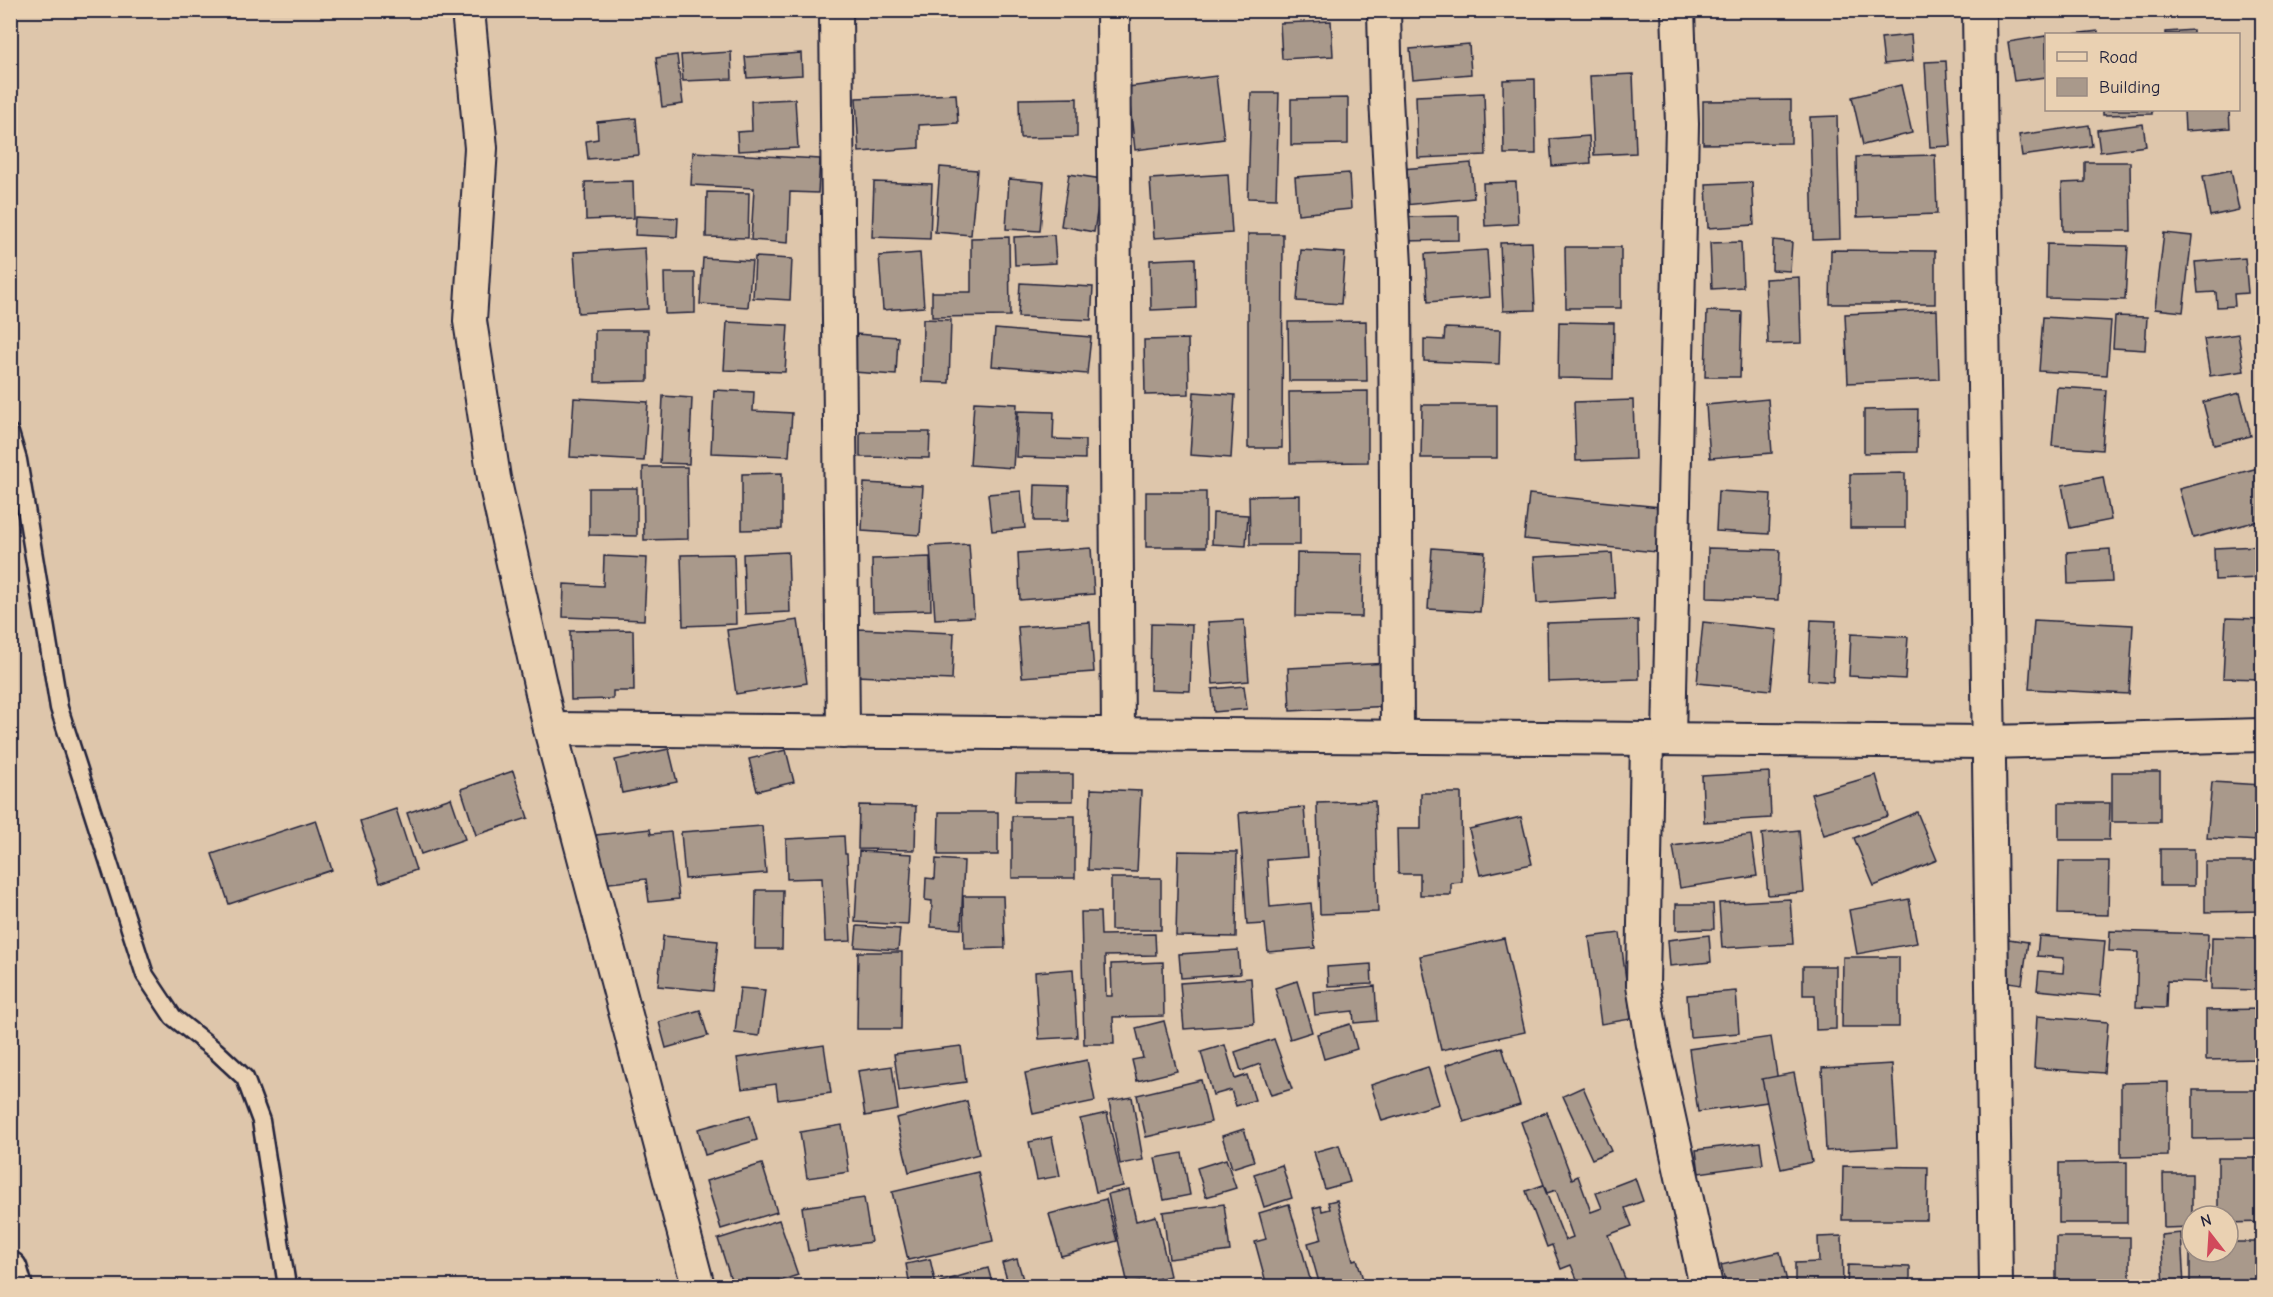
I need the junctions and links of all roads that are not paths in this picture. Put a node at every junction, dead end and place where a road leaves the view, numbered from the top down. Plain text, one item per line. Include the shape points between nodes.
1 (468, 10) edge
2 (836, 10) edge
3 (1113, 10) edge
4 (1384, 10) edge
5 (1678, 10) edge
6 (1979, 10) edge
7 (10, 434) edge
8 (550, 729) junction
9 (843, 732) junction
10 (1118, 734) junction
11 (2262, 735) edge
12 (1397, 737) junction
13 (1658, 739) junction
14 (1988, 742) junction
15 (10, 1269) edge
16 (15, 1287) edge
17 (287, 1287) edge
18 (698, 1287) edge
19 (1706, 1287) edge
20 (1996, 1287) edge

1 - 8 street via 481,148 470,321 494,478
2 - 9 street
3 - 10 street
4 - 12 street via 1395,266
5 - 13 street via 1682,124
6 - 14 street
7 - 17 lane via 18,460 59,708 145,975 172,1017 245,1078 261,1121
8 - 9 street
8 - 18 street
9 - 10 street
10 - 12 street
11 - 14 street
12 - 13 street
13 - 14 street
13 - 19 street via 1643,985
14 - 20 street
15 - 16 main road

